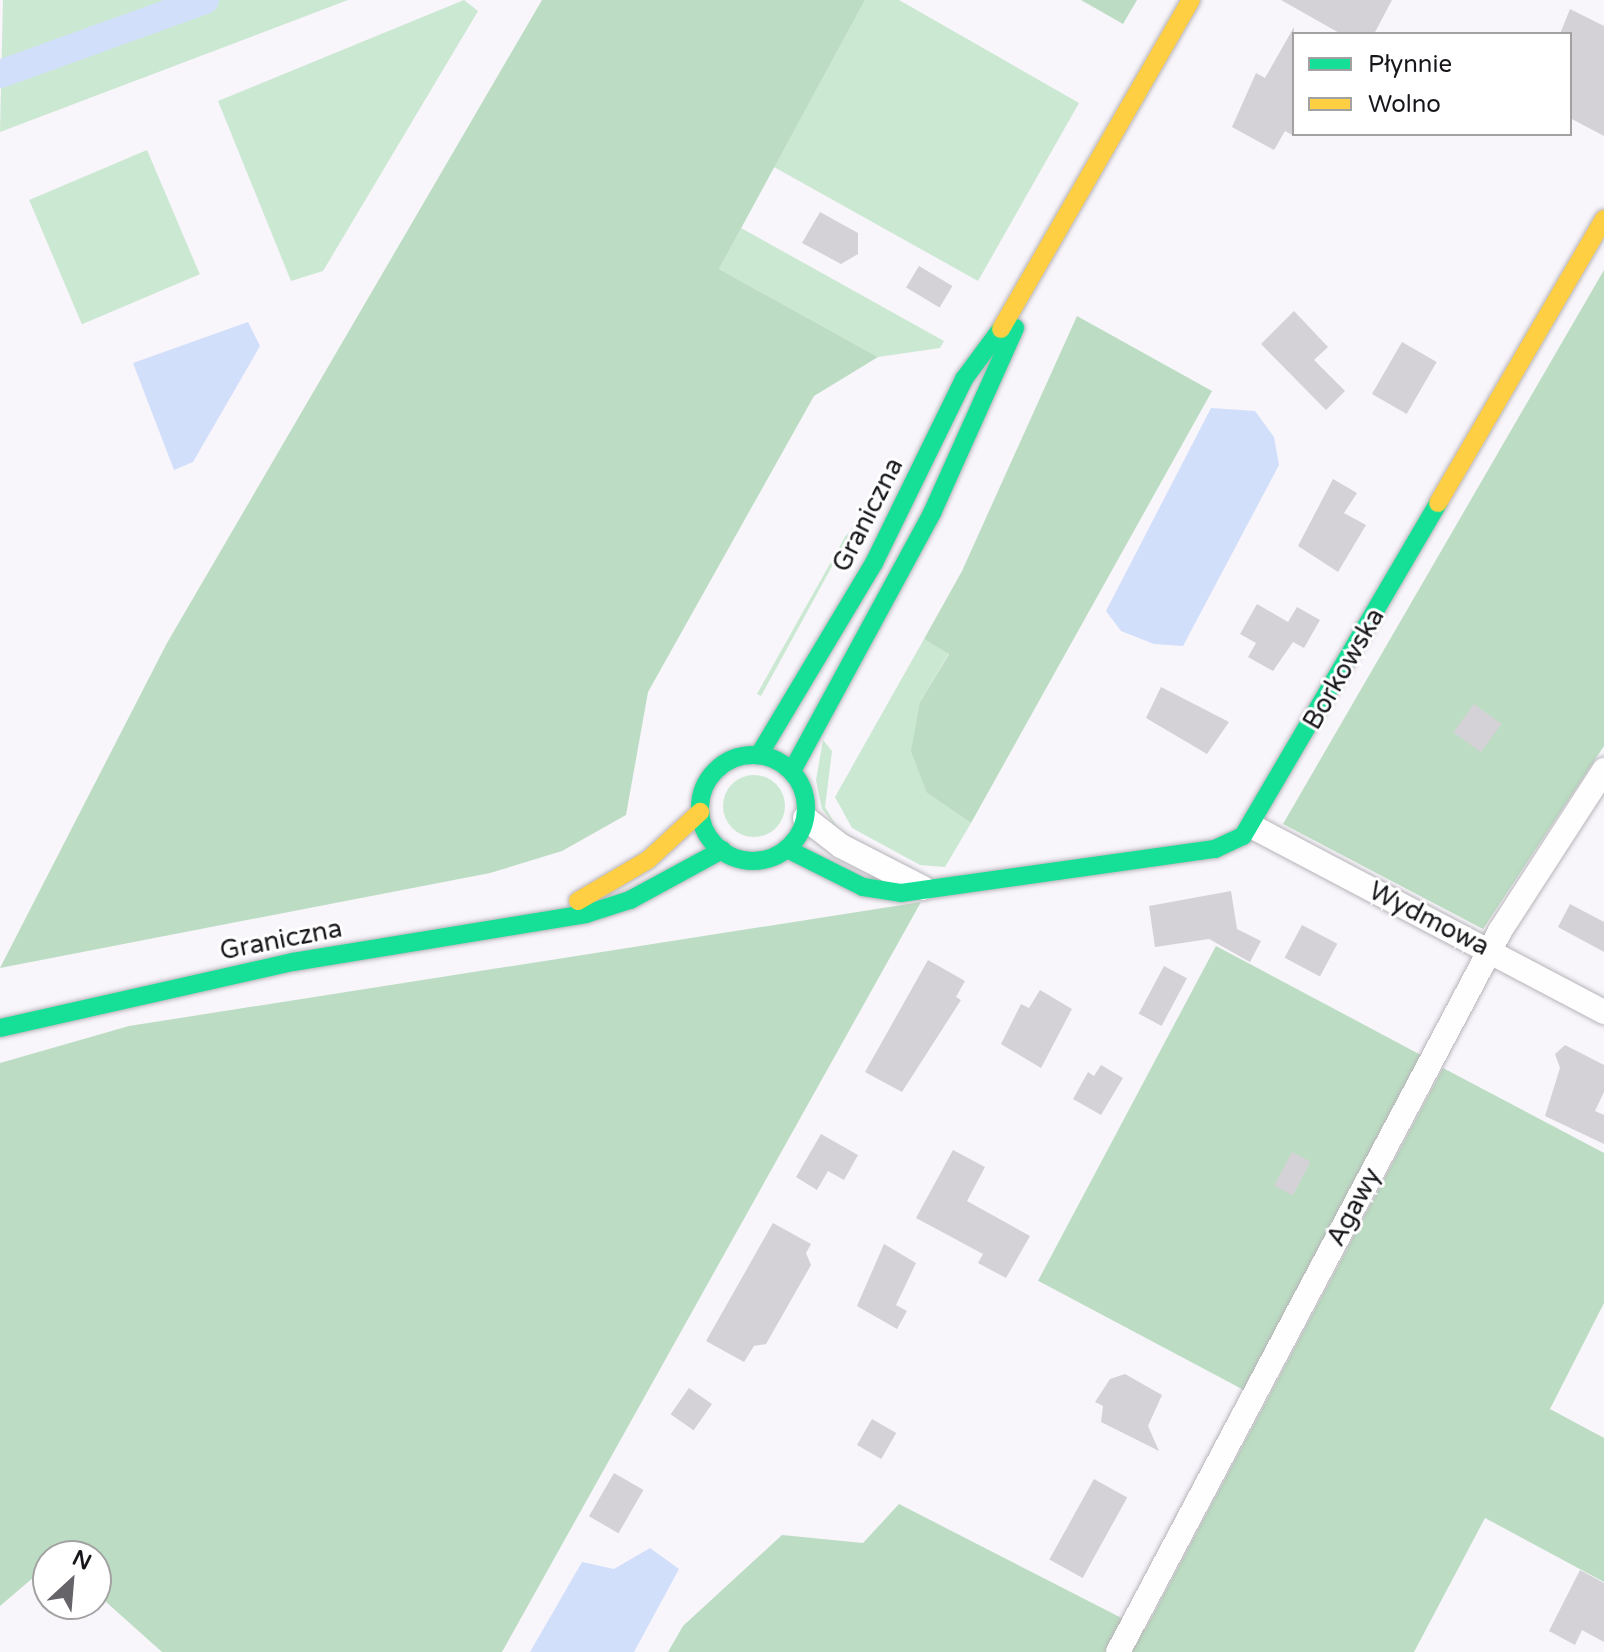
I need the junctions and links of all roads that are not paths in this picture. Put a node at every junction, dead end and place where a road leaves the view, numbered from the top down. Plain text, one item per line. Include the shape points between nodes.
1 (1191, 0) edge
2 (1604, 219) edge
3 (1022, 300) junction
4 (759, 755) junction
5 (1604, 770) edge
6 (792, 771) junction
7 (700, 812) junction
8 (805, 818) junction
9 (1253, 827) junction
10 (787, 849) junction
11 (722, 850) junction
12 (925, 888) junction
13 (533, 920) junction
14 (1491, 951) junction
15 (1604, 1012) edge
16 (0, 1028) edge
17 (1118, 1652) edge

1 - 3 street, Graniczna
2 - 9 street, Borkowska
3 - 4 street, Graniczna via 964,379 874,563
3 - 6 street, Graniczna via 936,505
4 - 6 street
4 - 7 street via 732,759 717,769 705,784
5 - 14 street, Agawy
6 - 8 street via 804,793
7 - 11 street
7 - 13 street, Graniczna via 635,870
8 - 10 street
8 - 12 street, Borkowska via 885,872
9 - 12 street, Borkowska via 1215,849
9 - 14 street, Wydmowa
10 - 11 street via 755,861
10 - 12 street, Borkowska via 877,891
11 - 13 street, Graniczna via 616,906
13 - 16 street, Graniczna via 293,962
14 - 15 street, Wydmowa
14 - 17 street, Agawy

